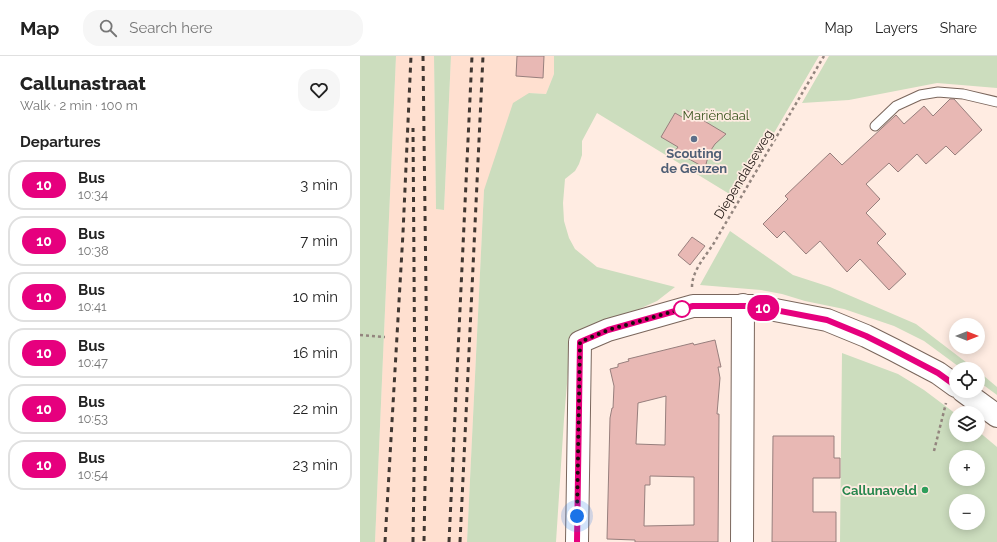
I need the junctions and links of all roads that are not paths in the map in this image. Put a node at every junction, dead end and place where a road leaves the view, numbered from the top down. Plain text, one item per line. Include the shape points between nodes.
1 (997, 102) edge
2 (875, 126) dead end
3 (744, 305) junction
4 (949, 381) edge
5 (973, 398) edge
6 (997, 416) edge
7 (577, 542) edge
8 (742, 542) edge

1 - 2 lane via 963,94 938,92 920,95 896,106
3 - 4 street via 827,320 866,336
3 - 7 street via 693,306 608,330 580,342
3 - 8 street
5 - 6 street

